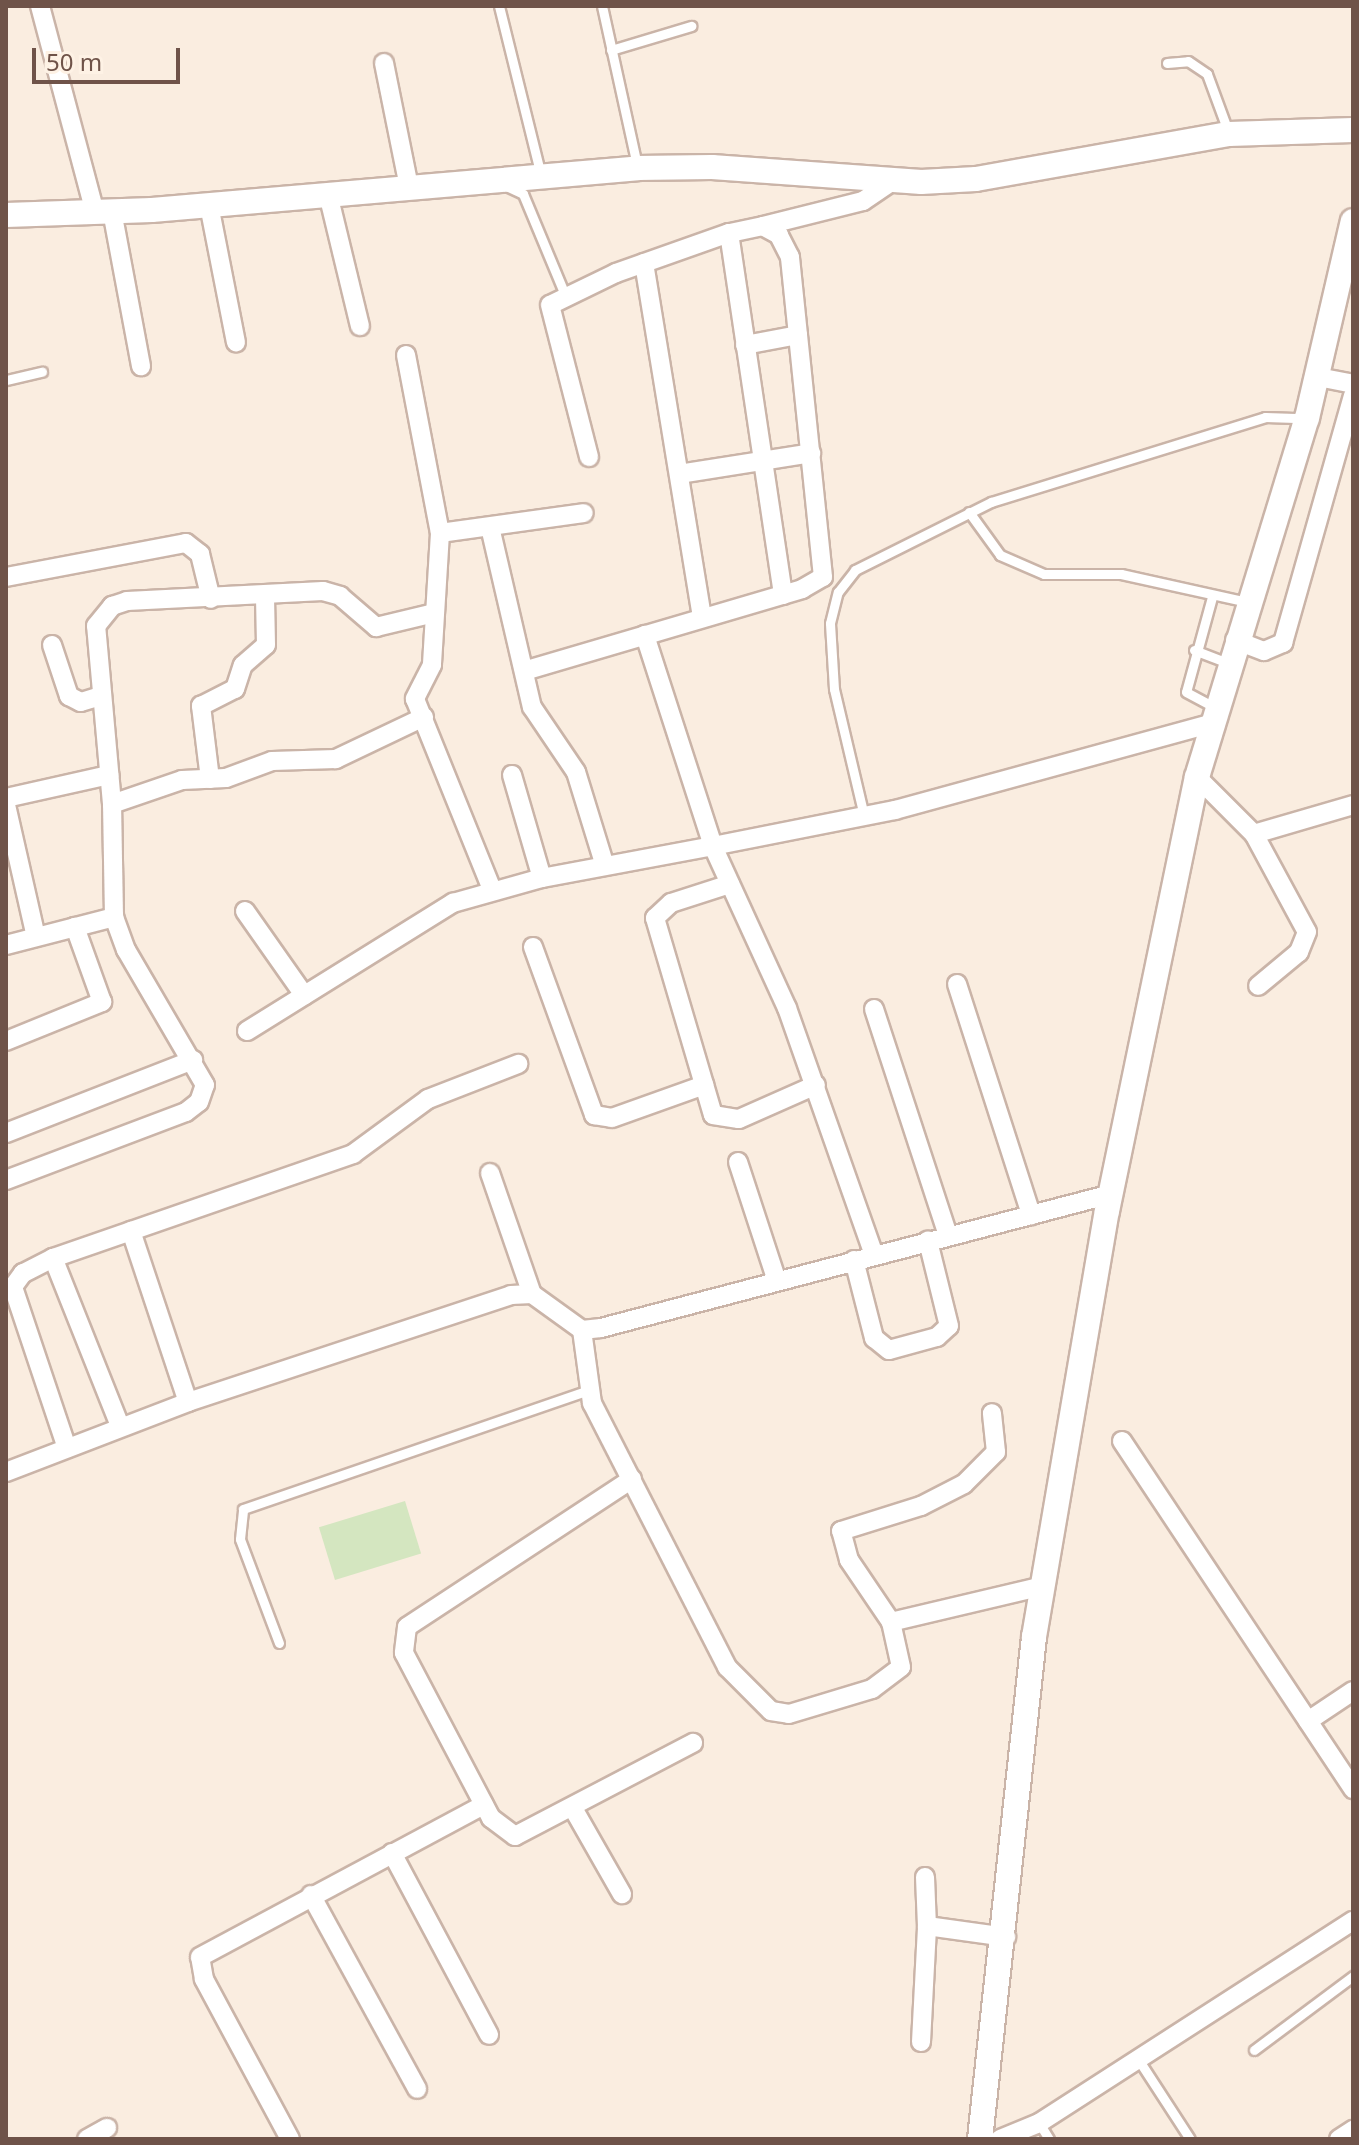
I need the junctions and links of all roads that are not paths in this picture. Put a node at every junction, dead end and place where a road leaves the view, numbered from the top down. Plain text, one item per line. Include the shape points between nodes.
1 (40, 6) edge
2 (499, 6) edge
3 (602, 6) edge
4 (691, 26) dead end
5 (611, 50) junction
6 (384, 63) dead end
7 (1167, 63) dead end
8 (1353, 130) edge
9 (1229, 134) junction
10 (637, 168) junction
11 (541, 176) junction
12 (493, 180) junction
13 (893, 181) junction
14 (409, 187) junction
15 (328, 194) junction
16 (209, 205) junction
17 (104, 211) junction
18 (6, 215) edge
19 (1353, 221) edge
20 (763, 226) junction
21 (729, 233) junction
22 (644, 263) junction
23 (565, 295) junction
24 (360, 326) dead end
25 (798, 335) junction
26 (236, 342) dead end
27 (745, 345) junction
28 (406, 355) dead end
29 (141, 366) dead end
30 (42, 372) dead end
31 (1318, 377) junction
32 (6, 380) edge
33 (1353, 384) edge
34 (1353, 396) edge
35 (1307, 418) junction
36 (811, 453) junction
37 (589, 457) dead end
38 (763, 461) junction
39 (679, 474) junction
40 (969, 512) junction
41 (584, 513) dead end
42 (490, 527) junction
43 (440, 533) junction
44 (6, 577) edge
45 (783, 595) junction
46 (1212, 597) junction
47 (265, 598) junction
48 (211, 599) junction
49 (1247, 602) junction
50 (434, 613) junction
51 (702, 617) junction
52 (645, 635) junction
53 (52, 645) dead end
54 (1194, 650) junction
55 (1232, 652) junction
56 (524, 671) junction
57 (101, 696) junction
58 (1213, 716) junction
59 (424, 717) junction
60 (109, 775) junction
61 (512, 775) dead end
62 (1197, 777) junction
63 (210, 779) junction
64 (6, 798) edge
65 (112, 804) junction
66 (6, 805) edge
67 (1353, 805) edge
68 (864, 816) junction
69 (1254, 834) junction
70 (713, 846) junction
71 (10, 861) edge
72 (605, 866) junction
73 (542, 878) junction
74 (730, 884) junction
75 (492, 890) junction
76 (245, 911) dead end
77 (114, 917) junction
78 (75, 927) junction
79 (36, 937) junction
80 (6, 945) edge
81 (533, 947) dead end
82 (957, 984) dead end
83 (1258, 986) dead end
84 (304, 995) junction
85 (874, 1009) dead end
86 (247, 1031) dead end
87 (6, 1041) edge
88 (193, 1060) junction
89 (518, 1064) dead end
90 (704, 1085) junction
91 (816, 1085) junction
92 (6, 1133) edge
93 (738, 1162) dead end
94 (490, 1173) dead end
95 (6, 1180) edge
96 (1111, 1194) junction
97 (1031, 1215) junction
98 (131, 1231) junction
99 (948, 1236) junction
100 (928, 1241) junction
101 (874, 1255) junction
102 (53, 1258) junction
103 (854, 1260) junction
104 (777, 1281) junction
105 (532, 1294) junction
106 (582, 1330) junction
107 (588, 1390) junction
108 (188, 1402) junction
109 (992, 1413) dead end
110 (120, 1426) junction
111 (1122, 1441) dead end
112 (67, 1448) junction
113 (6, 1472) edge
114 (632, 1479) junction
115 (1043, 1586) junction
116 (891, 1622) junction
117 (279, 1643) dead end
118 (1353, 1691) edge
119 (1308, 1721) junction
120 (693, 1743) dead end
121 (1353, 1789) edge
122 (484, 1805) junction
123 (574, 1810) junction
124 (392, 1853) junction
125 (925, 1877) dead end
126 (622, 1894) dead end
127 (311, 1895) junction
128 (1353, 1921) edge
129 (927, 1926) junction
130 (1006, 1937) junction
131 (1353, 1976) edge
132 (489, 2035) dead end
133 (921, 2042) dead end
134 (1254, 2050) dead end
135 (1138, 2059) junction
136 (417, 2089) dead end
137 (1039, 2123) junction
138 (107, 2128) dead end
139 (1353, 2130) edge
140 (87, 2139) edge
141 (290, 2139) edge
142 (980, 2139) edge
143 (1000, 2139) edge
144 (1049, 2139) edge
145 (1190, 2139) edge
146 (1339, 2139) edge

1 - 17 street
2 - 11 lane
3 - 5 lane
4 - 5 lane
5 - 10 lane
6 - 14 street
7 - 9 lane via 1188,61 1207,74
8 - 9 main road
9 - 13 main road via 976,179
10 - 11 main road
10 - 13 main road
11 - 12 main road
12 - 14 main road
12 - 23 lane via 523,194
13 - 20 street via 863,201
14 - 15 main road
15 - 16 main road
15 - 24 street
16 - 17 main road
16 - 26 street
17 - 18 main road
17 - 29 street
19 - 31 main road
20 - 21 street
20 - 25 street via 779,235 790,257
21 - 22 street
21 - 27 street
22 - 23 street
22 - 39 street
23 - 37 street via 549,311
25 - 27 street
25 - 36 street
27 - 38 street
28 - 43 street
30 - 32 lane
31 - 33 street
31 - 35 main road
34 - 55 street via 1283,643 1264,651
35 - 40 lane via 1265,417
35 - 49 main road
36 - 38 street
36 - 45 street via 823,577
38 - 39 street
38 - 45 street
39 - 51 street
40 - 46 lane via 1000,555 1044,574 1121,574
40 - 68 lane via 855,570 838,592 830,623 834,689
41 - 42 street
42 - 43 street
42 - 56 street
43 - 50 street
44 - 48 street via 186,543 200,554
45 - 51 street
46 - 49 lane
46 - 54 lane
47 - 48 street
47 - 50 street via 333,591 376,627
47 - 63 street via 266,645 243,665 235,689 201,706
48 - 57 street via 127,601 102,614 95,640
49 - 55 main road
50 - 59 street via 432,665 416,691
51 - 52 street
52 - 56 street
52 - 70 street
53 - 57 street via 69,696 81,702
54 - 55 lane
54 - 58 lane via 1186,692
55 - 58 main road
56 - 72 street via 537,720 576,772
57 - 60 street
58 - 62 main road
58 - 68 street
59 - 63 street via 336,759 272,761
59 - 75 street
60 - 64 street
60 - 65 street
61 - 73 street
62 - 69 street
62 - 96 main road
63 - 65 street via 182,780
65 - 77 street
66 - 71 street
67 - 69 street
68 - 70 street
69 - 83 street via 1307,932 1299,952
70 - 72 street
70 - 74 street
71 - 79 street
72 - 73 street
73 - 75 street
74 - 90 street via 671,903 655,918
74 - 91 street
75 - 84 street via 453,903
76 - 84 street
77 - 78 street
77 - 88 street via 126,950
78 - 79 street
78 - 87 street via 102,1002
79 - 80 street
81 - 90 street via 594,1115 612,1118
82 - 97 street
84 - 86 street
85 - 99 street
88 - 92 street
88 - 95 street via 205,1085 199,1102 186,1112
89 - 98 street via 428,1099 353,1154
90 - 91 street via 713,1115 728,1122
91 - 101 street
93 - 104 street
94 - 105 street
96 - 97 street
96 - 115 main road
97 - 99 street
98 - 102 street
98 - 108 street
99 - 100 street
100 - 101 street
100 - 103 street via 950,1316 944,1332 913,1344 889,1350 879,1346
101 - 103 street
102 - 110 street
102 - 112 street via 23,1273 13,1287
103 - 104 street
104 - 106 street
105 - 106 street
105 - 108 street via 490,1300
106 - 107 street
107 - 114 street
107 - 117 lane via 243,1509 240,1539
108 - 110 street
109 - 116 street via 996,1452 964,1484 921,1506 841,1531 849,1560
110 - 112 street
111 - 119 street
112 - 113 street
114 - 116 street via 727,1667 771,1711 789,1714 890,1680 901,1656
114 - 122 street via 421,1617 403,1637 404,1653
115 - 116 street
115 - 130 main road
118 - 119 street
119 - 121 street
120 - 123 street
122 - 123 street via 501,1832 515,1836
122 - 124 street
123 - 126 street
124 - 127 street
124 - 132 street
125 - 129 street
127 - 136 street
127 - 141 street via 212,1946 198,1965
128 - 135 street
129 - 130 street
129 - 133 street
130 - 142 main road
131 - 134 lane
135 - 137 street
135 - 145 lane
137 - 143 street
137 - 144 lane
138 - 140 street
139 - 146 street

